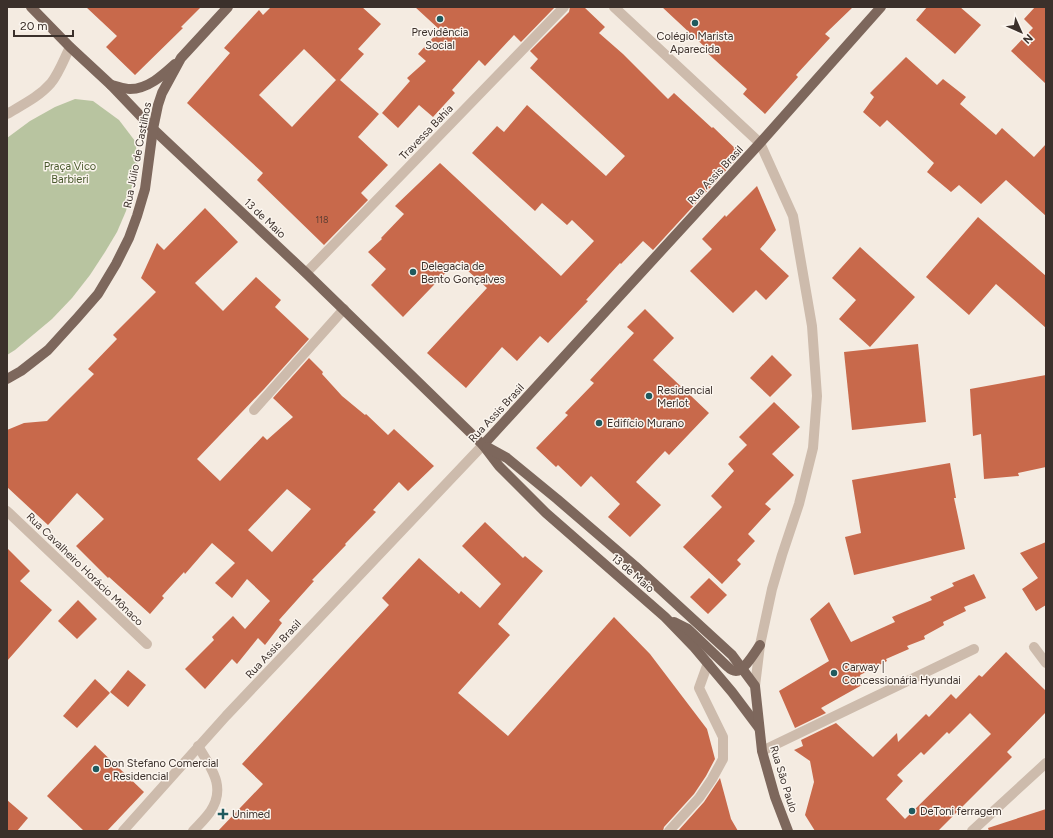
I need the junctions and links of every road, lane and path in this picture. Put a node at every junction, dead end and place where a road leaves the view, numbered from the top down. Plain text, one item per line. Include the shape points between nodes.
1 (31, 7) edge
2 (228, 7) edge
3 (564, 7) edge
4 (614, 7) edge
5 (881, 7) edge
6 (70, 47) junction
7 (181, 58) junction
8 (111, 85) junction
9 (7, 114) edge
10 (153, 129) junction
11 (760, 143) junction
12 (306, 273) junction
13 (344, 309) junction
14 (7, 379) edge
15 (254, 410) dead end
16 (483, 445) junction
17 (7, 511) edge
18 (665, 617) junction
19 (147, 644) dead end
20 (760, 645) junction
21 (1034, 647) dead end
22 (974, 649) dead end
23 (708, 663) junction
24 (1046, 663) edge
25 (742, 668) junction
26 (755, 686) junction
27 (759, 728) junction
28 (198, 746) junction
29 (762, 751) junction
30 (1046, 763) edge
31 (123, 831) edge
32 (193, 831) edge
33 (669, 831) edge
34 (788, 831) edge
35 (972, 831) edge

1 - 6 main road, 13 de Maio
2 - 7 main road, Rua Júlio de Castilhos
3 - 12 street, Travessa Bahia
4 - 11 street
5 - 11 main road, Rua Assis Brasil
6 - 8 main road, 13 de Maio
6 - 9 street via 51,83 41,93
7 - 8 main road, Rua Júlio de Castilhos via 160,77 141,87 129,89
7 - 10 main road, Rua Júlio de Castilhos via 162,93
8 - 10 main road, 13 de Maio
10 - 12 main road, 13 de Maio
10 - 14 main road, Rua Júlio de Castilhos via 143,196 129,238 116,264 98,294 48,350
11 - 16 main road, Rua Assis Brasil
11 - 20 street via 793,216 812,326 817,396 813,448 799,504 778,569
12 - 13 main road, 13 de Maio
13 - 15 street
13 - 16 main road, 13 de Maio
16 - 18 main road, 13 de Maio via 499,466 546,513
16 - 25 main road, 13 de Maio via 507,458 636,566 732,655
16 - 28 street, Rua Assis Brasil
17 - 19 street, Rua Cavalheiro Horácio Mônaco
18 - 23 main road, 13 de Maio
18 - 25 main road via 688,629 731,670
20 - 25 main road
20 - 26 street
21 - 24 street
22 - 29 street
23 - 27 main road, 13 de Maio
23 - 33 street via 699,688 723,737 723,759 699,798
25 - 26 main road, 13 de Maio
26 - 27 main road, Rua São Paulo
27 - 29 main road, Rua São Paulo
28 - 31 street, Rua Assis Brasil
28 - 32 street via 216,778 218,789 210,812
29 - 34 main road, Rua São Paulo
30 - 35 street

